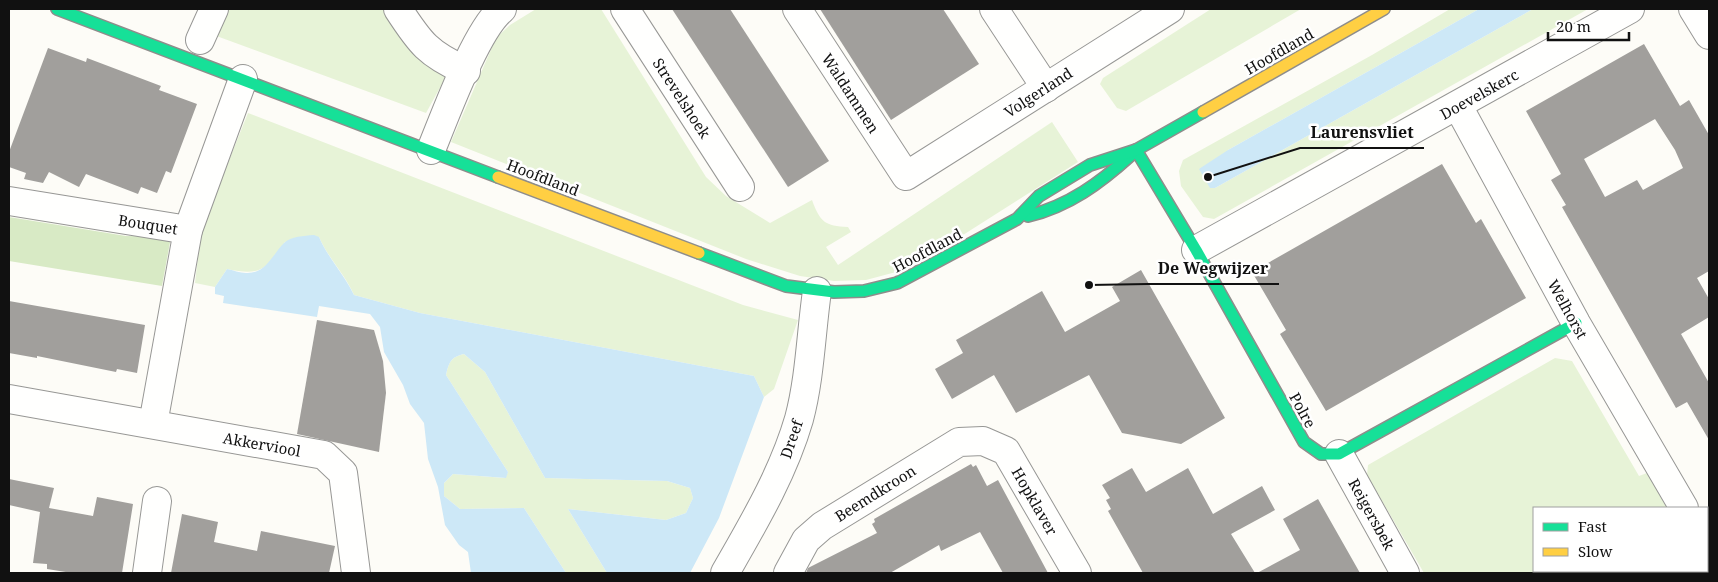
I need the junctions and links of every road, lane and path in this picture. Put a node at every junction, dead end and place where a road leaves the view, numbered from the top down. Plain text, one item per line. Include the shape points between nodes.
1 (58, 9) edge
2 (214, 9) edge
3 (398, 9) edge
4 (502, 9) edge
5 (625, 9) edge
6 (796, 9) edge
7 (994, 9) edge
8 (1170, 9) edge
9 (1630, 9) edge
10 (1694, 9) edge
11 (1369, 12) edge
12 (1709, 35) edge
13 (200, 40) dead end
14 (466, 71) junction
15 (242, 79) junction
16 (1046, 88) junction
17 (1458, 106) junction
18 (431, 150) junction
19 (1136, 150) junction
20 (906, 176) joint
21 (740, 187) dead end
22 (9, 201) edge
23 (1017, 218) junction
24 (188, 230) junction
25 (1196, 250) junction
26 (817, 291) junction
27 (1576, 323) junction
28 (9, 399) edge
29 (153, 424) junction
30 (983, 442) joint
31 (1339, 454) junction
32 (158, 501) dead end
33 (1683, 507) edge
34 (147, 573) edge
35 (356, 573) edge
36 (725, 573) edge
37 (788, 573) edge
38 (1077, 573) edge
39 (1405, 573) edge

1 - 15 street, Hoofdland
2 - 13 street
3 - 14 street via 425,47 440,59
4 - 14 street via 482,34
5 - 21 street, Strevelshoek
6 - 20 street, Waldammen
7 - 16 street
8 - 16 street, Volgerland
9 - 17 street, Doevelskerc
10 - 12 street
11 - 19 street, Hoofdland
14 - 18 street
15 - 18 street, Hoofdland
15 - 24 street, Bouquet
16 - 20 street, Volgerland
17 - 25 street, Doevelskerc
17 - 27 street, Welhorst
18 - 26 street, Hoofdland via 786,286
19 - 23 street, Hoofdland via 1090,165 1039,196
19 - 23 street, Hoofdland via 1101,183 1048,213
19 - 25 street, Polre
22 - 24 street, Bouquet
23 - 26 street, Hoofdland via 898,283 864,291
24 - 29 street
25 - 31 street, Polre via 1304,442 1321,454
26 - 36 street, Dreef via 806,380 791,443 764,504
27 - 31 street
27 - 33 street, Welhorst
28 - 29 street, Akkerviool
29 - 35 street, Akkerviool via 324,455 343,472
30 - 37 street, Beemdkroon via 959,442 822,526 806,540
30 - 38 street, Hopklaver via 1006,451
31 - 39 street, Reigersbek
32 - 34 street

